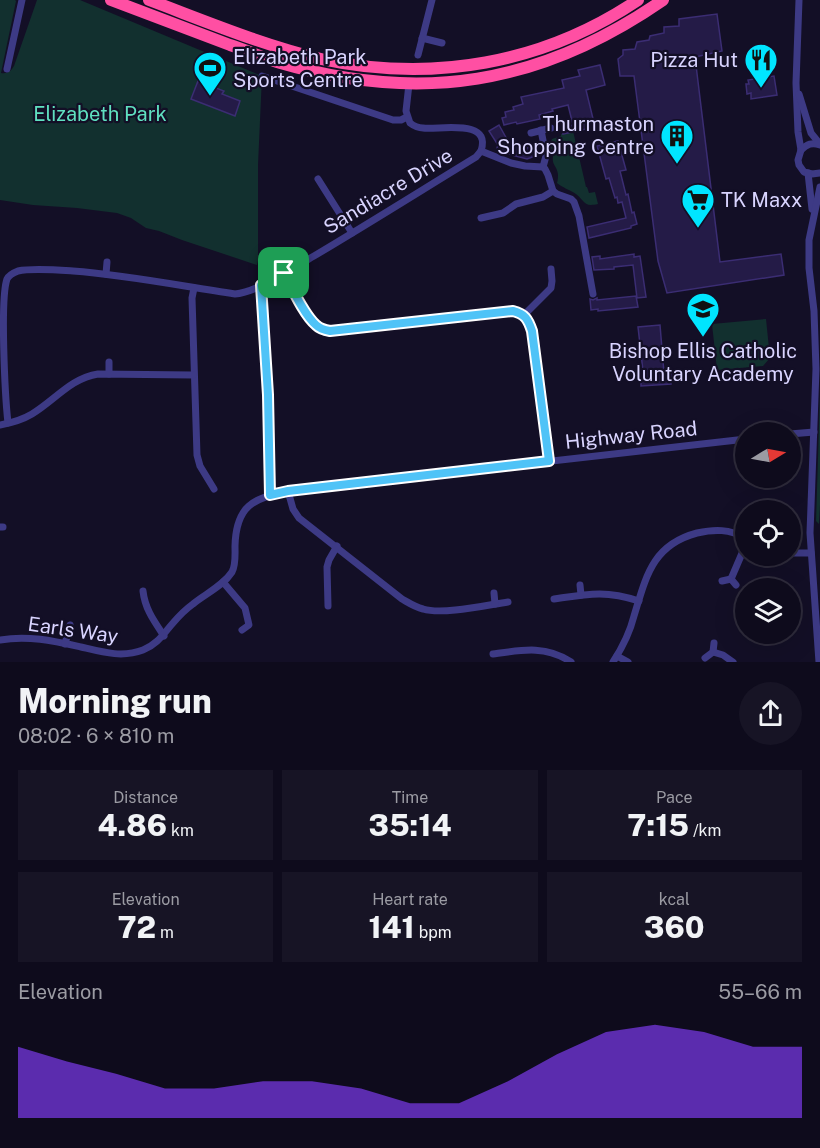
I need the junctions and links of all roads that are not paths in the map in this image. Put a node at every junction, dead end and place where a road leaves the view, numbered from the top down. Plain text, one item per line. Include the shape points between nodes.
1 (22, 0) edge
2 (111, 0) edge
3 (149, 0) edge
4 (432, 0) edge
5 (638, 0) edge
6 (663, 0) edge
7 (799, 0) edge
8 (423, 38) junction
9 (442, 42) dead end
10 (418, 55) dead end
11 (7, 69) dead end
12 (262, 76) dead end
13 (796, 83) junction
14 (409, 84) junction
15 (407, 117) junction
16 (552, 128) dead end
17 (541, 130) junction
18 (531, 133) dead end
19 (820, 145) edge
20 (801, 150) junction
21 (481, 152) junction
22 (543, 167) junction
23 (808, 173) junction
24 (820, 173) edge
25 (318, 179) dead end
26 (820, 187) edge
27 (553, 191) junction
28 (813, 215) junction
29 (489, 216) junction
30 (481, 218) dead end
31 (491, 225) dead end
32 (352, 233) junction
33 (107, 262) dead end
34 (551, 269) dead end
35 (284, 273) junction
36 (106, 274) junction
37 (600, 282) dead end
38 (591, 284) junction
39 (261, 285) junction
40 (194, 288) junction
41 (592, 294) dead end
42 (524, 315) junction
43 (109, 362) dead end
44 (109, 374) junction
45 (194, 375) junction
46 (4, 424) edge
47 (814, 432) junction
48 (801, 433) edge
49 (735, 440) edge
50 (549, 461) junction
51 (214, 489) dead end
52 (288, 491) junction
53 (270, 495) junction
54 (735, 532) edge
55 (337, 546) junction
56 (801, 553) edge
57 (811, 553) junction
58 (739, 566) edge
59 (722, 581) dead end
60 (223, 582) junction
61 (580, 585) dead end
62 (143, 591) dead end
63 (494, 593) dead end
64 (581, 595) junction
65 (554, 599) dead end
66 (639, 601) junction
67 (508, 602) dead end
68 (495, 604) junction
69 (328, 606) dead end
70 (70, 625) dead end
71 (242, 630) dead end
72 (164, 636) junction
73 (0, 640) edge
74 (714, 643) dead end
75 (65, 644) junction
76 (713, 652) junction
77 (493, 654) dead end
78 (705, 658) dead end
79 (615, 659) edge
80 (571, 662) edge
81 (628, 662) edge
82 (733, 662) edge
83 (819, 662) edge

1 - 11 street
2 - 14 highway via 276,61 351,78
3 - 5 highway via 309,56 362,66 410,69 464,67 516,56 591,27
4 - 8 street
6 - 14 highway via 600,38 537,65 486,78
7 - 13 street
8 - 9 street
8 - 10 street
12 - 15 street via 393,120
13 - 19 street via 811,133
13 - 20 street
14 - 15 street
15 - 21 street via 410,123 422,128 472,129 481,139
16 - 17 street
17 - 18 street
17 - 22 street via 546,156
19 - 20 street via 808,144
20 - 23 street via 799,165
21 - 22 street via 511,163
21 - 32 street, Sandiacre Drive
22 - 27 street
23 - 24 street
23 - 28 street
25 - 32 street
26 - 28 street
27 - 29 street
27 - 38 street via 572,199 577,208
28 - 47 street via 809,268 816,369
29 - 30 street
29 - 31 street
32 - 35 street, Sandiacre Drive
33 - 36 street
34 - 42 street via 551,288
35 - 39 street, Sandiacre Drive
35 - 42 street via 315,325 330,331 513,311
36 - 40 street, Sandiacre Drive
36 - 46 street, Sandiacre Drive via 21,271 7,279 1,309
37 - 38 street
38 - 41 street
39 - 40 street, Sandiacre Drive via 235,294
39 - 53 street
40 - 45 street
42 - 50 street via 532,331
43 - 44 street
44 - 45 street
44 - 46 street via 87,375 30,416
45 - 51 street via 197,455
47 - 48 street
47 - 57 street
49 - 50 street, Highway Road
50 - 52 street, Highway Road
52 - 53 street, Highway Road
52 - 55 street via 292,509 299,518
53 - 60 street, Earls Way via 244,510 238,522 235,566
54 - 66 street via 706,531 678,540 665,549 650,568
55 - 68 street via 413,606 433,611
55 - 69 street via 327,567
56 - 57 street
57 - 83 street
58 - 59 street via 734,582
60 - 71 street via 245,608 249,625
60 - 72 street, Earls Way via 192,605
61 - 64 street
62 - 72 street via 144,603
63 - 68 street
64 - 65 street
64 - 66 street via 621,595
66 - 79 street
67 - 68 street
70 - 75 street
72 - 75 street, Earls Way via 130,654
73 - 75 street, Earls Way via 28,638
74 - 76 street
76 - 78 street
76 - 82 street
77 - 80 street via 548,651
79 - 81 street

